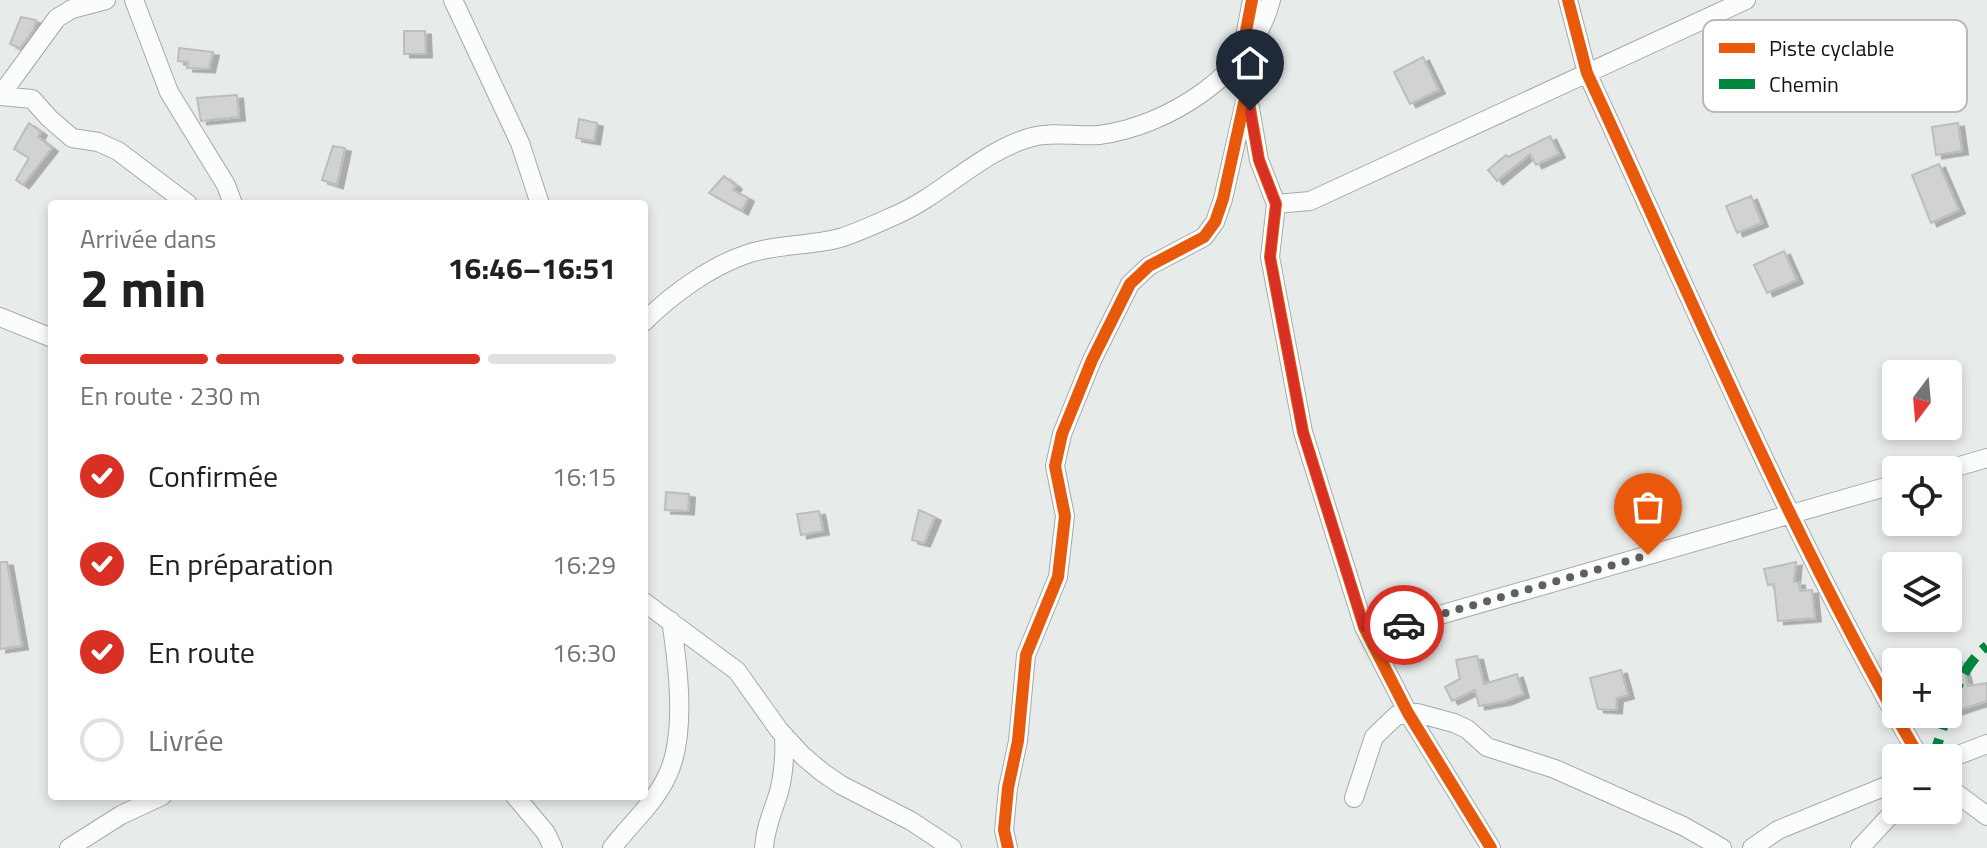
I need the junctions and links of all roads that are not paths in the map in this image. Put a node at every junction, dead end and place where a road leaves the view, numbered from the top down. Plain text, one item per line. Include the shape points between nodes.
1 (106, 0) edge
2 (134, 0) edge
3 (453, 0) edge
4 (1252, 0) edge
5 (1271, 0) edge
6 (1568, 0) edge
7 (1746, 0) edge
8 (1241, 57) junction
9 (1587, 73) junction
10 (1245, 86) junction
11 (0, 96) edge
12 (183, 200) edge
13 (232, 200) edge
14 (539, 200) edge
15 (1276, 204) junction
16 (648, 313) edge
17 (0, 317) edge
18 (48, 336) edge
19 (1987, 458) edge
20 (1962, 465) edge
21 (1882, 488) edge
22 (1791, 514) junction
23 (648, 605) edge
24 (671, 621) junction
25 (1364, 627) junction
26 (1408, 713) junction
27 (784, 735) junction
28 (1912, 744) edge
29 (1987, 744) edge
30 (1962, 754) edge
31 (1882, 788) edge
32 (1962, 797) edge
33 (1354, 798) dead end
34 (153, 800) edge
35 (518, 800) edge
36 (1987, 816) edge
37 (1882, 824) edge
38 (69, 848) edge
39 (553, 848) edge
40 (612, 848) edge
41 (764, 848) edge
42 (952, 848) edge
43 (1008, 848) edge
44 (1491, 848) edge
45 (1722, 848) edge
46 (1752, 848) edge
47 (1860, 848) edge

1 - 11 street via 57,18
2 - 13 street via 169,92
3 - 14 street via 520,143
4 - 8 street
5 - 8 street via 1254,41
6 - 9 street
7 - 9 street
8 - 10 street
8 - 16 street via 1213,86 1157,119 1097,135 1032,137 993,154 901,213 838,238 749,254
9 - 15 street via 1310,201
9 - 22 street
10 - 15 street via 1259,160
10 - 43 street via 1241,124 1215,222 1204,237 1149,266 1130,284 1062,434 1055,466 1065,516 1058,577 1026,655 1004,830
11 - 12 street via 32,99 72,138 118,151
15 - 25 street via 1270,257 1303,432
17 - 18 street
19 - 20 street
21 - 22 street
22 - 25 street via 1391,629
22 - 28 street
23 - 24 street
24 - 27 street via 737,671
24 - 40 street via 680,696 672,763 657,793
25 - 26 street
26 - 33 street via 1397,715 1374,737
26 - 44 street
26 - 45 street via 1454,723 1487,747 1555,769
27 - 41 street via 785,761
27 - 42 street via 841,785
29 - 30 street
31 - 46 street via 1778,830
32 - 36 street
34 - 38 street
35 - 39 street
37 - 47 street

